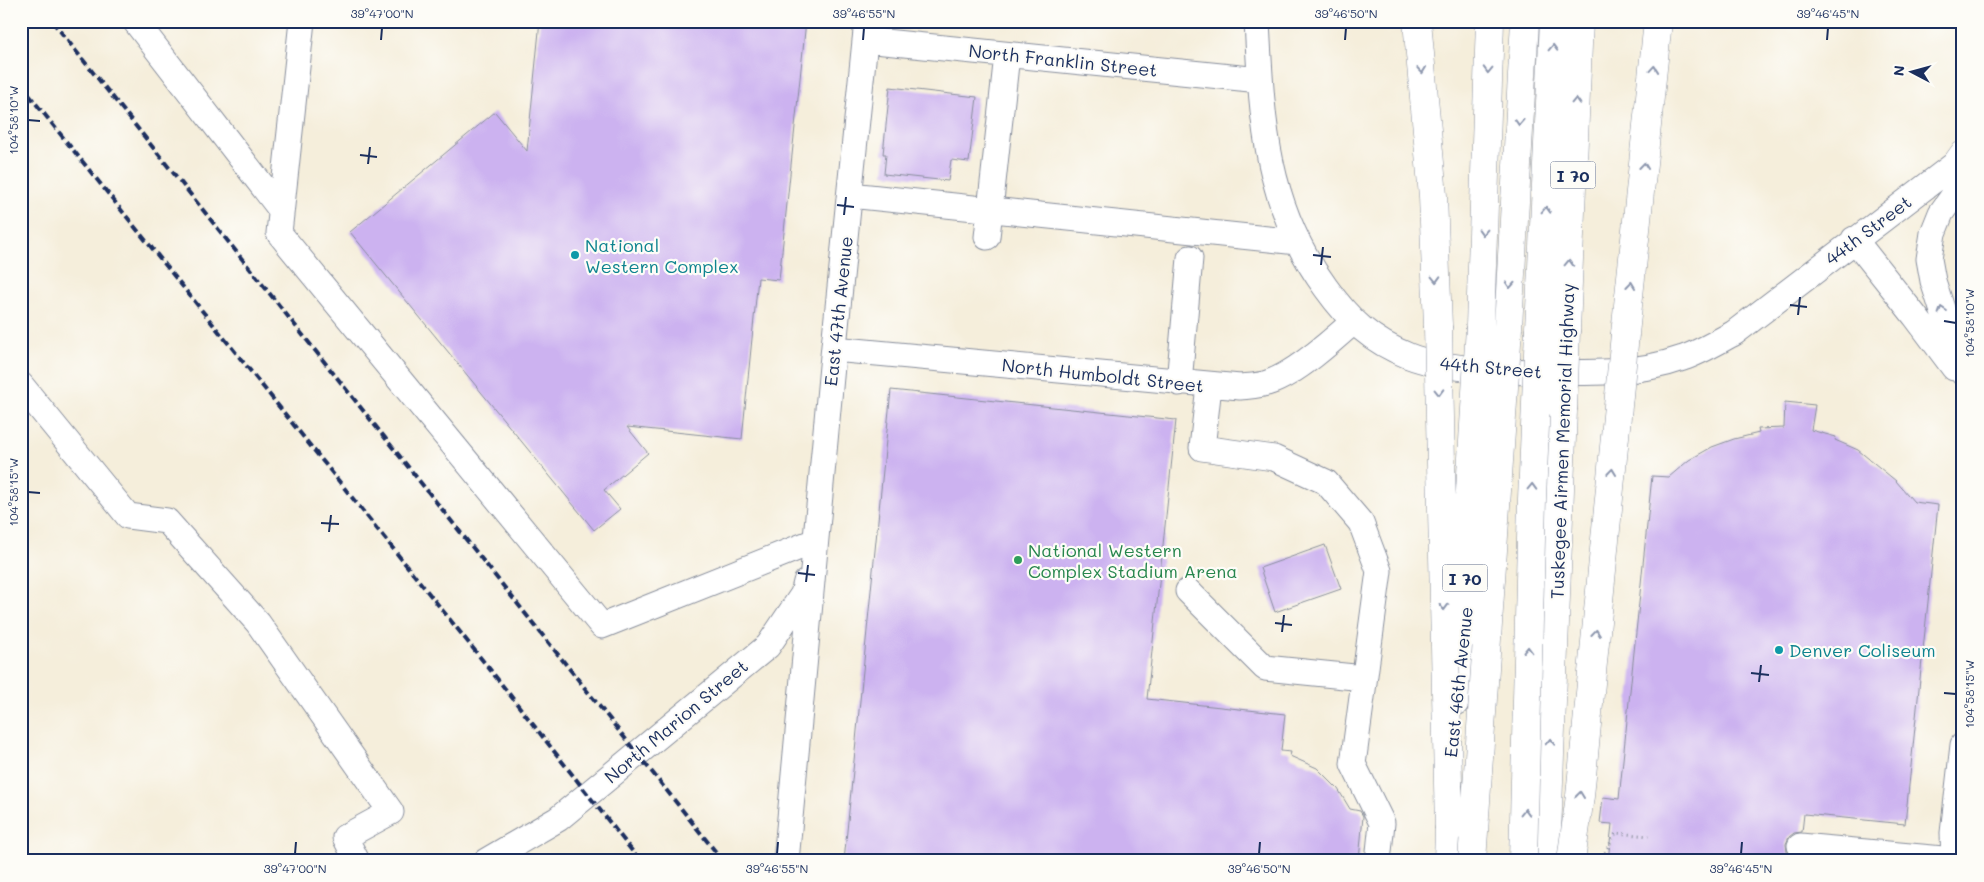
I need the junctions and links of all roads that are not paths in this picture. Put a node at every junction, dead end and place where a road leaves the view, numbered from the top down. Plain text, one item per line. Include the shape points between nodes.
1 (135, 21) edge
2 (302, 21) edge
3 (1258, 21) edge
4 (1417, 21) edge
5 (1490, 21) edge
6 (1525, 21) edge
7 (1554, 21) edge
8 (1579, 21) edge
9 (1658, 21) edge
10 (866, 31) edge
11 (1007, 54) junction
12 (1260, 80) junction
13 (1962, 164) edge
14 (850, 195) junction
15 (282, 210) junction
16 (990, 210) junction
17 (987, 237) dead end
18 (1854, 239) junction
19 (1297, 242) junction
20 (1190, 258) dead end
21 (1353, 322) junction
22 (834, 348) junction
23 (1505, 371) junction
24 (1963, 373) edge
25 (1179, 383) junction
26 (1963, 383) edge
27 (21, 385) edge
28 (1208, 386) junction
29 (815, 541) junction
30 (1188, 591) dead end
31 (1364, 678) junction
32 (1963, 745) edge
33 (1449, 829) junction
34 (1800, 846) dead end
35 (357, 861) edge
36 (486, 861) edge
37 (786, 861) edge
38 (1378, 861) edge
39 (1438, 861) edge
40 (1448, 861) edge
41 (1460, 861) edge
42 (1472, 861) edge
43 (1523, 861) edge
44 (1546, 861) edge
45 (1571, 861) edge
46 (1954, 861) edge

1 - 15 street
2 - 15 street
3 - 12 street
4 -> 33 highway, bridge via 1432,186 1438,326
5 -> 33 highway, I 70, bridge via 1480,327
6 -> 42 highway, bridge
43 -> 7 highway, bridge via 1532,499
44 -> 8 highway, Tuskegee Airmen Memorial Highway / I 70, bridge
45 -> 9 highway, bridge
10 - 11 street, North Franklin Street
10 - 14 street, East 47th Avenue
11 - 12 street, North Franklin Street
11 - 16 street
12 - 19 street via 1271,166
13 - 18 street, 44th Street
24 -> 13 street via 1929,259 1934,233
14 - 16 street
14 - 22 street, East 47th Avenue
15 - 29 street via 279,233 602,626
16 - 17 street
16 - 19 street
18 - 23 street, 44th Street via 1734,332 1682,359 1591,372
18 - 26 street
19 - 21 street via 1317,276
20 - 25 street
21 - 23 street, 44th Street via 1383,344 1410,357
21 - 28 street, North Humboldt Street via 1325,347 1271,382 1240,388
22 - 25 street, North Humboldt Street
22 - 29 street, East 47th Avenue
23 - 39 street, East 46th Avenue via 1487,410
23 - 41 street, East 46th Avenue via 1511,412
25 - 28 street, North Humboldt Street
27 - 35 street via 128,516 167,521 258,623 391,812 345,837
28 - 31 street via 1202,448 1274,458 1326,482 1361,522 1379,570
29 - 36 street, North Marion Street via 803,594 768,646 558,819
29 - 37 street
30 - 31 street via 1265,668
31 - 38 street via 1353,764 1382,823
32 - 46 street via 1953,833
33 - 40 highway, I 70
34 - 46 street

